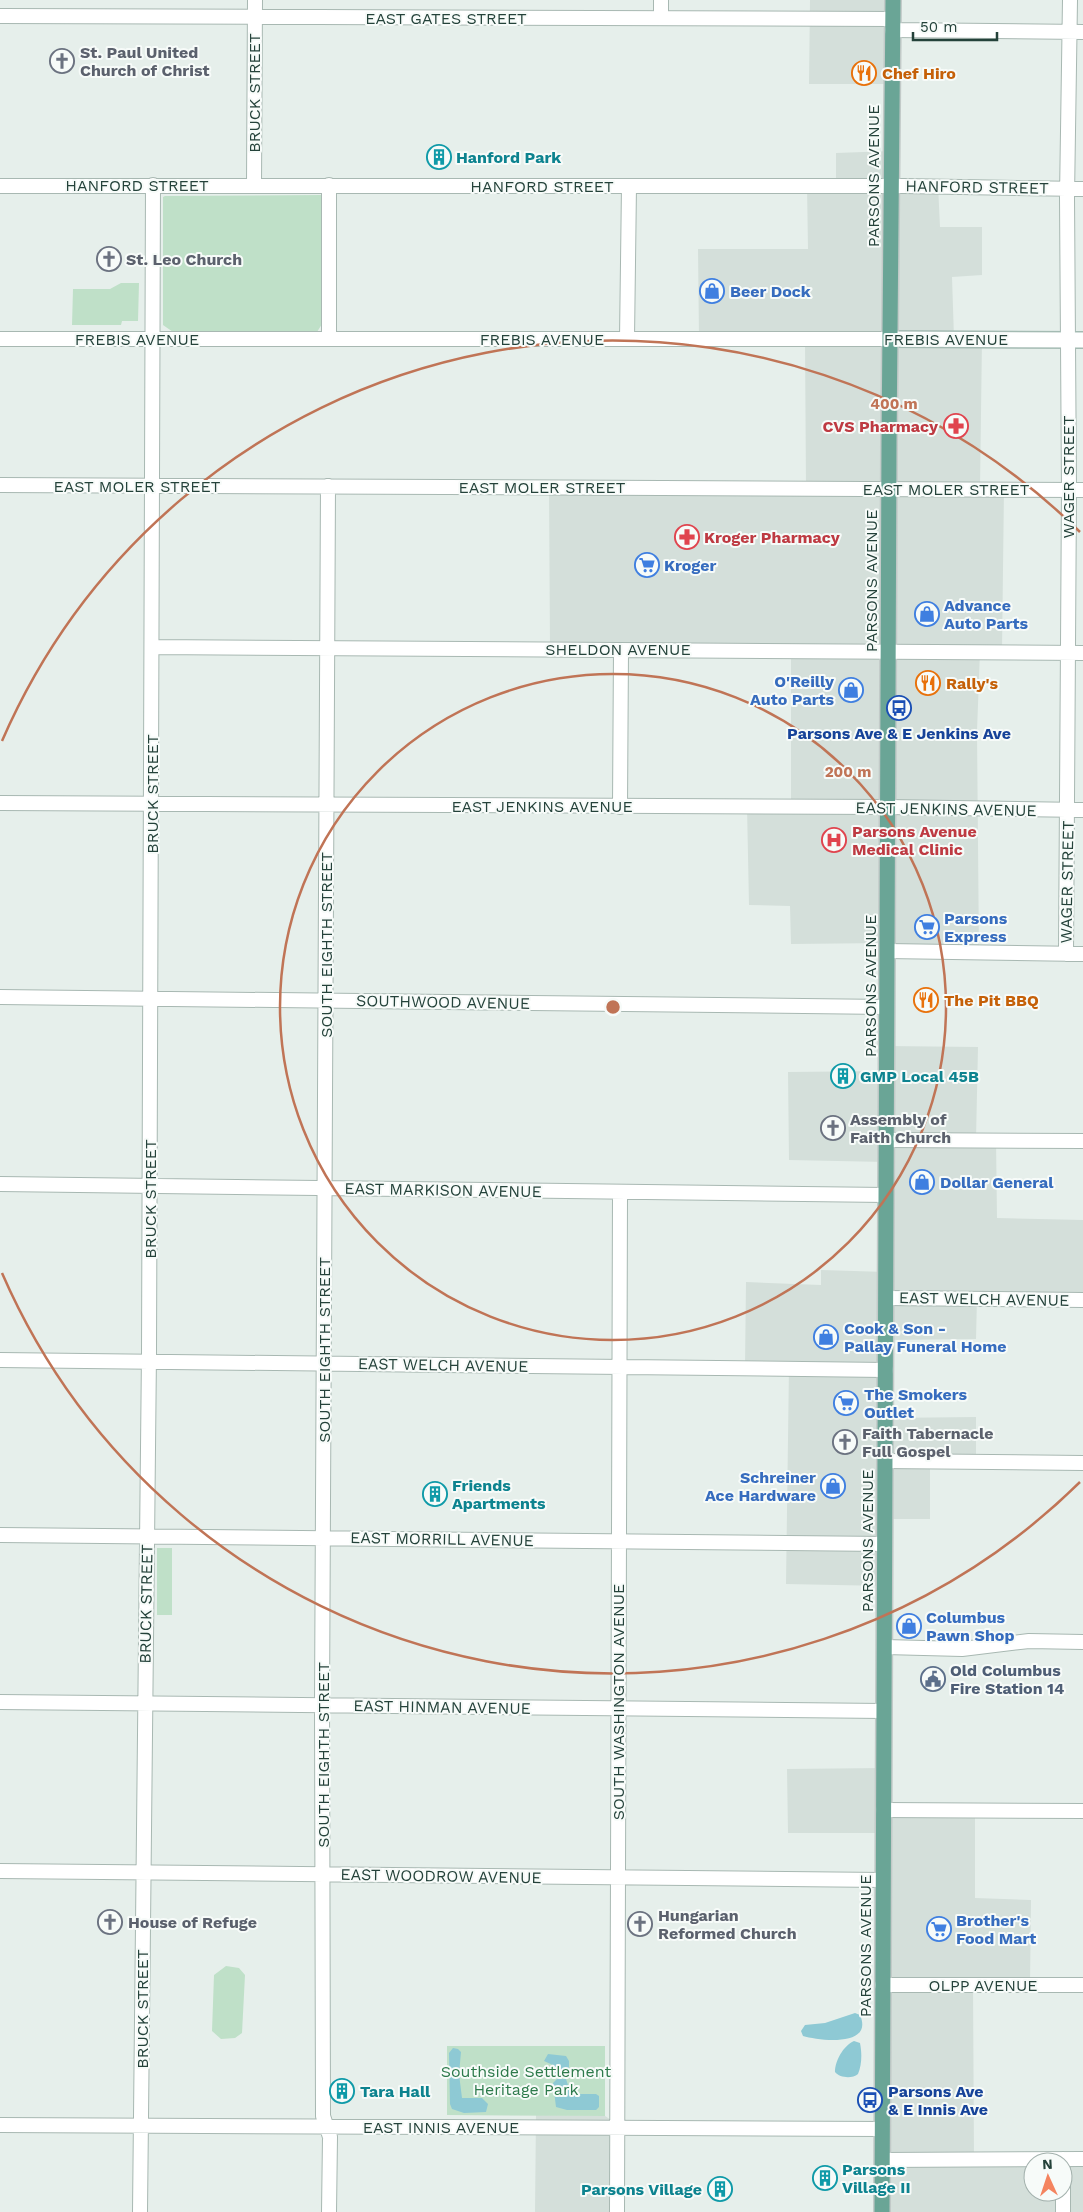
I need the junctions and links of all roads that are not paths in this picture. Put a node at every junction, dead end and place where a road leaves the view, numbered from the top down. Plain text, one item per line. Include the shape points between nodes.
1 (255, 0) edge
2 (661, 0) edge
3 (892, 0) edge
4 (1070, 0) edge
5 (0, 16) edge
6 (255, 17) junction
7 (661, 18) junction
8 (892, 24) junction
9 (1076, 32) edge
10 (153, 185) junction
11 (254, 185) junction
12 (329, 185) junction
13 (0, 186) edge
14 (629, 186) junction
15 (890, 186) junction
16 (1067, 189) junction
17 (1083, 189) edge
18 (0, 339) edge
19 (329, 339) junction
20 (890, 339) junction
21 (153, 340) junction
22 (627, 340) junction
23 (1067, 340) junction
24 (1083, 340) edge
25 (0, 485) edge
26 (153, 486) junction
27 (328, 486) junction
28 (889, 488) junction
29 (1076, 490) edge
30 (152, 647) junction
31 (327, 648) junction
32 (621, 650) junction
33 (888, 650) junction
34 (1067, 652) junction
35 (1083, 653) edge
36 (0, 803) edge
37 (152, 804) junction
38 (326, 805) junction
39 (620, 807) junction
40 (888, 808) junction
41 (1067, 810) junction
42 (1083, 810) edge
43 (887, 951) junction
44 (1066, 954) junction
45 (1083, 954) edge
46 (0, 996) edge
47 (151, 998) junction
48 (326, 1000) junction
49 (887, 1006) junction
50 (887, 1140) junction
51 (1083, 1141) edge
52 (0, 1184) edge
53 (150, 1186) junction
54 (324, 1189) junction
55 (625, 1193) junction
56 (886, 1195) junction
57 (886, 1298) junction
58 (1083, 1300) edge
59 (0, 1360) edge
60 (149, 1362) junction
61 (324, 1363) junction
62 (619, 1367) junction
63 (886, 1370) junction
64 (885, 1461) junction
65 (1083, 1463) edge
66 (0, 1535) edge
67 (146, 1537) junction
68 (323, 1538) junction
69 (618, 1541) junction
70 (885, 1544) junction
71 (1083, 1642) edge
72 (884, 1647) junction
73 (0, 1702) edge
74 (144, 1704) junction
75 (322, 1706) junction
76 (618, 1709) junction
77 (884, 1711) junction
78 (883, 1810) junction
79 (1083, 1811) edge
80 (0, 1871) edge
81 (143, 1873) junction
82 (323, 1875) junction
83 (616, 1878) junction
84 (883, 1880) junction
85 (882, 1985) junction
86 (1083, 1985) edge
87 (0, 2125) edge
88 (141, 2126) junction
89 (326, 2127) junction
90 (617, 2128) junction
91 (882, 2130) junction
92 (1023, 2159) edge
93 (882, 2160) junction
94 (140, 2212) edge
95 (329, 2212) edge
96 (617, 2212) edge
97 (882, 2212) edge

1 - 6 street, BRUCK STREET
2 - 7 street
3 - 8 main road, PARSONS AVENUE
4 - 9 street, WAGER STREET
5 - 6 street, EAST GATES STREET
6 - 7 street, EAST GATES STREET
6 - 11 street, BRUCK STREET
7 - 8 street, EAST GATES STREET
8 - 9 street, EAST GATES STREET
8 - 15 main road, PARSONS AVENUE
9 - 16 street, WAGER STREET
10 - 11 street, HANFORD STREET
10 - 13 street, HANFORD STREET
10 - 21 street, BRUCK STREET
11 - 12 street, HANFORD STREET
12 - 14 street, HANFORD STREET
12 - 19 street
14 - 15 street, HANFORD STREET
14 - 22 street
15 - 16 street, HANFORD STREET
15 - 20 main road, PARSONS AVENUE
16 - 17 street, HANFORD STREET
16 - 23 street, WAGER STREET
18 - 21 street, FREBIS AVENUE
19 - 21 street, FREBIS AVENUE
19 - 22 street, FREBIS AVENUE
20 - 22 street, FREBIS AVENUE
20 - 23 main road, FREBIS AVENUE
20 - 28 main road, PARSONS AVENUE
21 - 26 street, BRUCK STREET
23 - 24 main road, FREBIS AVENUE
23 - 29 street, WAGER STREET
25 - 26 street, EAST MOLER STREET
26 - 27 street, EAST MOLER STREET
26 - 30 street, BRUCK STREET
27 - 28 street, EAST MOLER STREET
27 - 31 street, SOUTH EIGHTH STREET
28 - 29 street, EAST MOLER STREET
28 - 33 main road, PARSONS AVENUE
29 - 34 street, WAGER STREET
30 - 31 street, SHELDON AVENUE
30 - 37 street, BRUCK STREET
31 - 32 street, SHELDON AVENUE
31 - 38 street, SOUTH EIGHTH STREET
32 - 33 street, SHELDON AVENUE
32 - 39 street
33 - 34 street, SHELDON AVENUE
33 - 40 main road, PARSONS AVENUE
34 - 35 street, SHELDON AVENUE
34 - 41 street, WAGER STREET
36 - 37 street, EAST JENKINS AVENUE
37 - 38 street, EAST JENKINS AVENUE
37 - 47 street, BRUCK STREET
38 - 39 street, EAST JENKINS AVENUE
38 - 48 street, SOUTH EIGHTH STREET
39 - 40 street, EAST JENKINS AVENUE
40 - 41 street, EAST JENKINS AVENUE
40 - 43 main road, PARSONS AVENUE
41 - 42 street, EAST JENKINS AVENUE
41 - 44 street, WAGER STREET
43 - 44 street
43 - 49 main road, PARSONS AVENUE
44 - 45 street
46 - 47 street, SOUTHWOOD AVENUE
47 - 48 street, SOUTHWOOD AVENUE
47 - 53 street, BRUCK STREET
48 - 49 street, SOUTHWOOD AVENUE
48 - 54 street, SOUTH EIGHTH STREET
49 - 50 main road, PARSONS AVENUE
50 - 51 street
50 - 56 main road, PARSONS AVENUE
52 - 53 street, EAST MARKISON AVENUE
53 - 54 street, EAST MARKISON AVENUE
53 - 60 street, BRUCK STREET
54 - 55 street, EAST MARKISON AVENUE
54 - 61 street, SOUTH EIGHTH STREET
55 - 56 street, EAST MARKISON AVENUE
55 - 62 street, SOUTH WASHINGTON AVENUE
56 - 57 main road, PARSONS AVENUE
57 - 58 street, EAST WELCH AVENUE
57 - 63 main road, PARSONS AVENUE
59 - 60 street, EAST WELCH AVENUE
60 - 61 street, EAST WELCH AVENUE
60 - 67 street, BRUCK STREET
61 - 62 street, EAST WELCH AVENUE
61 - 68 street, SOUTH EIGHTH STREET
62 - 63 street, EAST WELCH AVENUE
62 - 69 street, SOUTH WASHINGTON AVENUE
63 - 64 main road, PARSONS AVENUE
64 - 65 street
64 - 70 main road, PARSONS AVENUE
66 - 67 street, EAST MORRILL AVENUE
67 - 68 street, EAST MORRILL AVENUE
67 - 74 street, BRUCK STREET
68 - 69 street, EAST MORRILL AVENUE
68 - 75 street, SOUTH EIGHTH STREET
69 - 70 street, EAST MORRILL AVENUE
69 - 76 street, SOUTH WASHINGTON AVENUE
70 - 72 main road, PARSONS AVENUE
71 - 72 street via 1029,1641 962,1649
72 - 77 main road, PARSONS AVENUE
73 - 74 street, EAST HINMAN AVENUE
74 - 75 street, EAST HINMAN AVENUE
74 - 81 street, BRUCK STREET
75 - 76 street, EAST HINMAN AVENUE
75 - 82 street, SOUTH EIGHTH STREET
76 - 77 street, EAST HINMAN AVENUE
76 - 83 street, SOUTH WASHINGTON AVENUE
77 - 78 main road, PARSONS AVENUE
78 - 79 street
78 - 84 main road, PARSONS AVENUE
80 - 81 street, EAST WOODROW AVENUE
81 - 82 street, EAST WOODROW AVENUE
81 - 88 street, BRUCK STREET
82 - 83 street, EAST WOODROW AVENUE
82 - 89 street, SOUTH EIGHTH STREET via 323,2116
83 - 84 street, EAST WOODROW AVENUE
83 - 90 street, SOUTH WASHINGTON AVENUE
84 - 85 main road, PARSONS AVENUE
85 - 86 street, OLPP AVENUE
85 - 91 main road, PARSONS AVENUE
87 - 88 street, EAST INNIS AVENUE
88 - 89 street, EAST INNIS AVENUE
88 - 94 street, BRUCK STREET
89 - 90 street, EAST INNIS AVENUE
89 - 95 street, SOUTH EIGHTH STREET via 330,2137
90 - 91 street, EAST INNIS AVENUE
90 - 96 street, SOUTH WASHINGTON AVENUE
91 - 93 main road, PARSONS AVENUE
92 - 93 street
93 - 97 main road, PARSONS AVENUE

